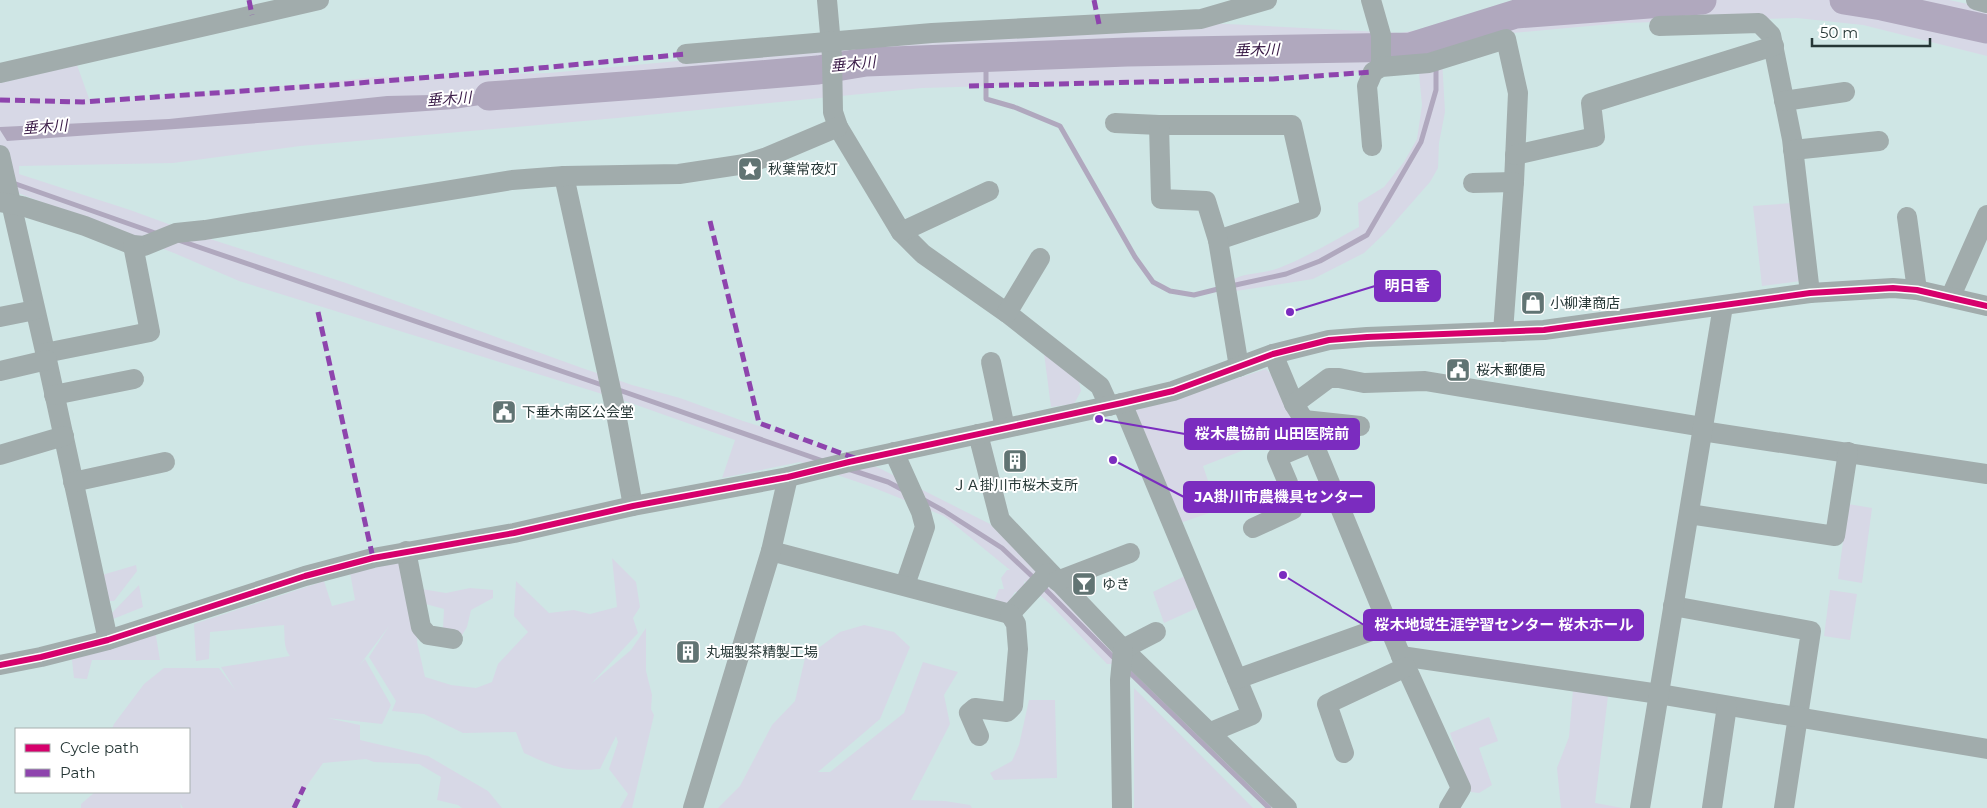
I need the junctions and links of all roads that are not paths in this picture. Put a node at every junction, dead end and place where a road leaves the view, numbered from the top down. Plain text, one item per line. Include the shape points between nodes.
1 (319, 0) edge
2 (827, 0) edge
3 (1267, 0) edge
4 (1371, 0) edge
5 (1976, 0) edge
6 (1987, 3) edge
7 (1659, 26) dead end
8 (1774, 46) junction
9 (832, 50) junction
10 (686, 54) dead end
11 (1381, 68) junction
12 (0, 73) edge
13 (1845, 92) dead end
14 (1784, 101) junction
15 (1115, 122) dead end
16 (1159, 125) junction
17 (838, 127) junction
18 (1879, 141) dead end
19 (1372, 146) dead end
20 (1793, 150) junction
21 (1515, 155) junction
22 (2, 162) edge
23 (564, 176) junction
24 (1514, 182) junction
25 (1473, 183) dead end
26 (989, 191) dead end
27 (6, 201) edge
28 (1987, 214) edge
29 (1907, 217) dead end
30 (8, 230) edge
31 (901, 232) junction
32 (1218, 240) junction
33 (142, 244) junction
34 (1040, 258) dead end
35 (1917, 290) junction
36 (1810, 293) junction
37 (1951, 296) junction
38 (1722, 306) junction
39 (1987, 306) edge
40 (35, 310) junction
41 (1007, 313) junction
42 (0, 317) edge
43 (1502, 332) junction
44 (1273, 354) junction
45 (46, 357) junction
46 (991, 362) dead end
47 (1239, 367) junction
48 (0, 371) edge
49 (134, 379) dead end
50 (54, 395) junction
51 (1115, 405) junction
52 (1299, 412) junction
53 (1360, 426) dead end
54 (1006, 428) junction
55 (1703, 429) junction
56 (978, 434) junction
57 (64, 436) junction
58 (1313, 442) junction
59 (894, 452) junction
60 (1848, 452) junction
61 (0, 455) edge
62 (165, 462) dead end
63 (1987, 474) edge
64 (788, 477) junction
65 (74, 482) junction
66 (633, 506) junction
67 (1689, 514) junction
68 (1254, 528) dead end
69 (770, 551) junction
70 (406, 552) junction
71 (1130, 553) dead end
72 (1050, 576) junction
73 (905, 585) junction
74 (1673, 606) junction
75 (1010, 614) junction
76 (1388, 625) junction
77 (1156, 632) dead end
78 (453, 639) dead end
79 (108, 640) junction
80 (1123, 649) junction
81 (1404, 661) junction
82 (0, 665) edge
83 (1237, 679) junction
84 (1658, 694) junction
85 (1728, 706) junction
86 (1798, 717) junction
87 (1211, 732) junction
88 (978, 736) dead end
89 (1987, 749) edge
90 (1344, 753) dead end
91 (693, 808) edge
92 (1122, 808) edge
93 (1287, 808) edge
94 (1448, 808) edge
95 (1640, 808) edge
96 (1712, 808) edge
97 (1784, 808) edge

1 - 12 street
2 - 9 street
3 - 9 street via 1201,19 932,33
4 - 11 street via 1381,35
5 - 6 street
7 - 8 street via 1759,23 1771,35
8 - 14 street
8 - 21 street via 1590,103 1595,136
9 - 10 street
9 - 17 street via 833,112
11 - 19 street via 1373,72 1367,86
11 - 21 street via 1429,62 1506,39 1518,93
13 - 14 street
14 - 20 street
15 - 16 street
16 - 32 street via 1161,199 1206,201
16 - 32 street via 1292,125 1311,209
17 - 23 street via 745,164 680,174
17 - 31 street
18 - 20 street
20 - 36 street
21 - 24 street
22 - 27 street
23 - 33 street via 512,180 176,233
23 - 66 street
24 - 25 street
24 - 43 street
26 - 31 street
27 - 30 street
27 - 33 street
28 - 37 street
29 - 35 street
30 - 40 street
31 - 41 street via 923,254
32 - 47 street
33 - 45 street via 150,332
34 - 41 street
35 - 36 street via 1893,288
35 - 37 street
36 - 38 street
37 - 39 street
38 - 43 street via 1544,330
38 - 55 street
40 - 42 street
40 - 45 street
41 - 51 street via 1100,386
43 - 44 street via 1329,340
44 - 47 street
44 - 52 street
45 - 48 street
45 - 50 street
46 - 54 street
47 - 51 street via 1173,390
49 - 50 street
50 - 57 street
51 - 54 street
51 - 83 street
52 - 53 street
52 - 55 street via 1330,378 1364,383 1424,381
52 - 58 street
54 - 56 street
55 - 60 street
55 - 67 street
56 - 59 street
56 - 72 street via 1000,520
57 - 61 street
57 - 65 street
58 - 68 street via 1277,457 1288,483 1292,510
58 - 76 street
59 - 64 street
59 - 73 street via 925,527
60 - 63 street
60 - 67 street via 1835,536
62 - 65 street
64 - 66 street
64 - 69 street
65 - 79 street
66 - 70 street via 514,533
67 - 74 street
69 - 73 street
69 - 91 street
70 - 78 street via 421,627 428,635
70 - 79 street via 305,576
71 - 72 street
72 - 75 street
72 - 80 street
73 - 75 street
74 - 84 street
74 - 86 street via 1811,630
75 - 88 street via 1016,624 1018,649 1013,706 1006,712 975,708 969,713
76 - 81 street
76 - 83 street
77 - 80 street
79 - 82 street
80 - 87 street
80 - 92 street via 1120,680
81 - 84 street
81 - 90 street via 1327,704
81 - 94 street via 1461,788
83 - 87 street via 1252,715
84 - 85 street
84 - 95 street
85 - 86 street
85 - 96 street
86 - 89 street
86 - 97 street
87 - 93 street

